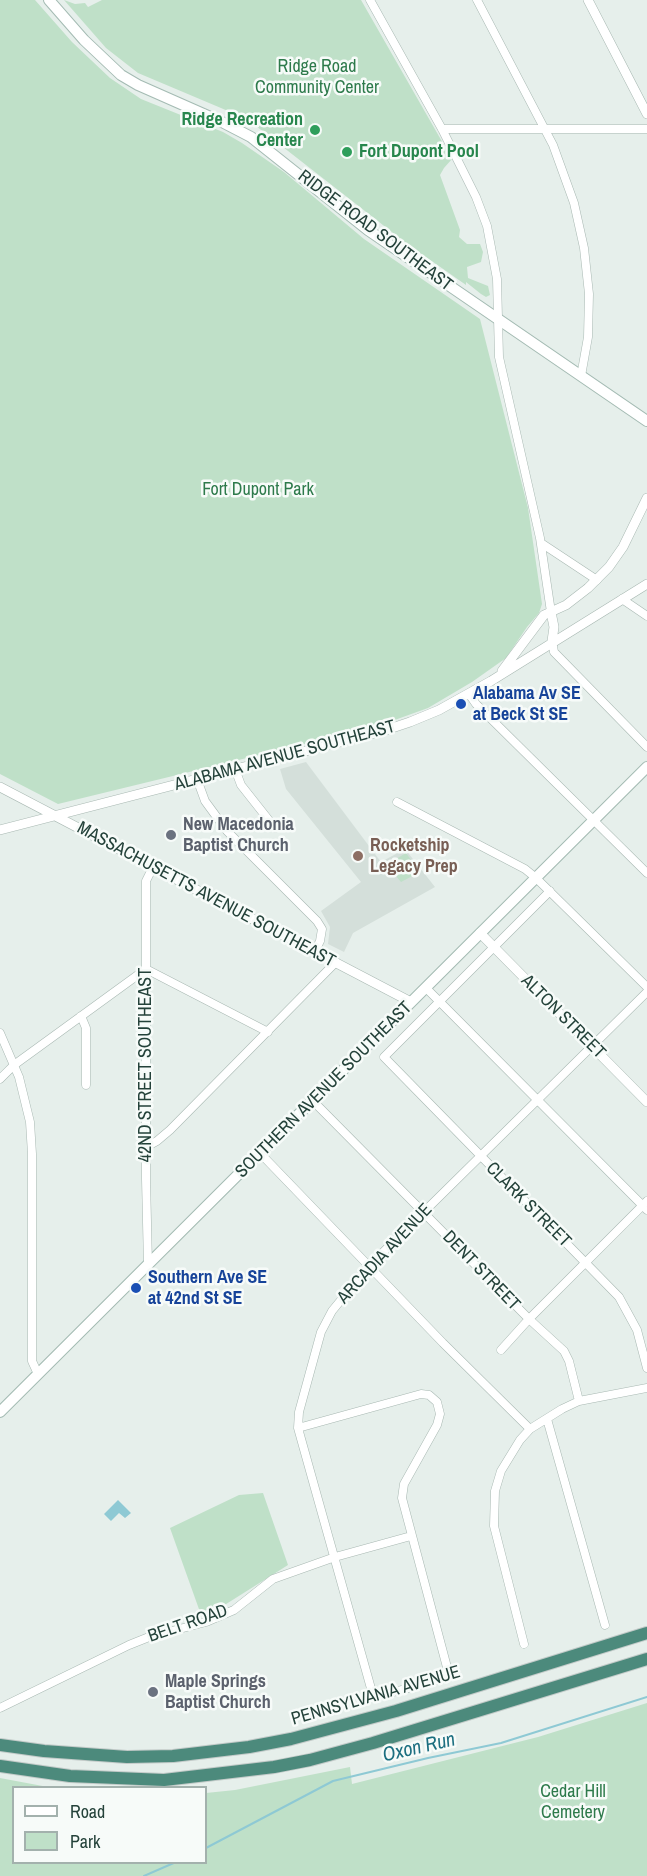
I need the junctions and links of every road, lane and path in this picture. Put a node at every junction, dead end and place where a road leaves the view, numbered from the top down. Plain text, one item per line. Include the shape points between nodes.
1 (49, 0) edge
2 (370, 0) edge
3 (477, 0) edge
4 (588, 0) edge
5 (647, 114) edge
6 (442, 129) junction
7 (544, 129) junction
8 (647, 129) edge
9 (497, 319) junction
10 (581, 376) junction
11 (647, 421) edge
12 (647, 498) edge
13 (540, 543) junction
14 (597, 580) junction
15 (647, 584) edge
16 (622, 599) junction
17 (551, 612) junction
18 (647, 616) edge
19 (552, 641) junction
20 (500, 675) junction
21 (468, 694) junction
22 (647, 747) edge
23 (647, 767) edge
24 (235, 769) junction
25 (198, 779) junction
26 (0, 787) edge
27 (397, 802) dead end
28 (54, 816) junction
29 (594, 820) junction
30 (275, 828) dead end
31 (0, 830) edge
32 (153, 867) junction
33 (647, 873) edge
34 (536, 878) junction
35 (550, 891) junction
36 (480, 933) junction
37 (493, 947) junction
38 (315, 951) junction
39 (336, 962) junction
40 (146, 969) junction
41 (647, 987) edge
42 (426, 988) junction
43 (647, 992) edge
44 (440, 1001) junction
45 (411, 1002) junction
46 (81, 1016) junction
47 (267, 1032) junction
48 (0, 1033) edge
49 (592, 1046) junction
50 (14, 1065) junction
51 (0, 1079) edge
52 (86, 1085) dead end
53 (538, 1100) junction
54 (313, 1101) junction
55 (647, 1102) edge
56 (146, 1147) junction
57 (260, 1153) junction
58 (480, 1157) junction
59 (646, 1206) edge
60 (424, 1212) junction
61 (586, 1263) junction
62 (148, 1265) junction
63 (368, 1267) junction
64 (529, 1319) junction
65 (501, 1350) dead end
66 (647, 1368) edge
67 (38, 1374) junction
68 (647, 1388) edge
69 (579, 1401) junction
70 (0, 1412) edge
71 (547, 1419) junction
72 (298, 1428) junction
73 (530, 1429) junction
74 (411, 1536) junction
75 (335, 1557) junction
76 (605, 1625) dead end
77 (647, 1634) edge
78 (524, 1644) dead end
79 (647, 1659) edge
80 (0, 1708) edge
81 (0, 1745) edge
82 (0, 1766) edge

1 - 9 main road, RIDGE ROAD SOUTHEAST via 121,75 251,137 368,230
2 - 6 street
3 - 7 street
4 - 5 street
6 - 7 street
6 - 9 street via 487,226 497,273
7 - 8 street
7 - 10 street via 572,195 587,264 589,323
9 - 10 main road, RIDGE ROAD SOUTHEAST
9 - 13 street via 500,362
10 - 11 main road, RIDGE ROAD SOUTHEAST
12 - 14 street via 623,547
13 - 14 street
13 - 17 street
14 - 17 street
15 - 16 street, ALABAMA AVENUE SOUTHEAST
16 - 18 street
16 - 19 street, ALABAMA AVENUE SOUTHEAST
17 - 19 street
17 - 20 street via 541,619
19 - 20 street, ALABAMA AVENUE SOUTHEAST
19 - 22 street via 554,652
20 - 21 street, ALABAMA AVENUE SOUTHEAST
21 - 24 street, ALABAMA AVENUE SOUTHEAST via 391,729
21 - 29 street
23 - 29 main road, SOUTHERN AVENUE SOUTHEAST
24 - 25 street, ALABAMA AVENUE SOUTHEAST
24 - 30 street via 241,785
25 - 28 street, ALABAMA AVENUE SOUTHEAST
25 - 38 street via 205,801 227,831 317,921 322,929
26 - 28 street, MASSACHUSETTS AVENUE SOUTHEAST
27 - 34 street
28 - 31 street, ALABAMA AVENUE SOUTHEAST
28 - 32 street, MASSACHUSETTS AVENUE SOUTHEAST
29 - 33 street
29 - 34 main road, SOUTHERN AVENUE SOUTHEAST
32 - 38 street, MASSACHUSETTS AVENUE SOUTHEAST
32 - 40 street, 42ND STREET SOUTHEAST via 146,881
34 - 35 street
34 - 36 main road, SOUTHERN AVENUE SOUTHEAST
35 - 37 street
35 - 41 street
36 - 37 street, ALTON STREET
36 - 42 main road, SOUTHERN AVENUE SOUTHEAST
37 - 44 street
37 - 49 street, ALTON STREET
38 - 39 street, MASSACHUSETTS AVENUE SOUTHEAST
39 - 45 street, MASSACHUSETTS AVENUE SOUTHEAST
39 - 47 street
40 - 46 street
40 - 47 street
40 - 56 street, 42ND STREET SOUTHEAST
42 - 44 street
42 - 45 main road, SOUTHERN AVENUE SOUTHEAST
43 - 49 street, ARCADIA AVENUE
44 - 53 street
44 - 58 street, CLARK STREET via 384,1057
45 - 54 main road, SOUTHERN AVENUE SOUTHEAST
46 - 50 street
46 - 52 street via 86,1028
47 - 56 street via 170,1130
48 - 50 street
49 - 53 street, ARCADIA AVENUE
49 - 55 street, ALTON STREET
50 - 51 street
50 - 67 street via 32,1138 32,1361
53 - 58 street, ARCADIA AVENUE
53 - 59 street
54 - 57 main road, SOUTHERN AVENUE SOUTHEAST
54 - 60 street, DENT STREET
56 - 62 street, 42ND STREET SOUTHEAST
57 - 62 main road, SOUTHERN AVENUE SOUTHEAST
57 - 63 street
58 - 60 street, ARCADIA AVENUE
58 - 61 street, CLARK STREET
59 - 61 street
60 - 63 street, ARCADIA AVENUE
60 - 64 street, DENT STREET
61 - 64 street
61 - 66 street, CLARK STREET via 627,1310
62 - 67 main road, SOUTHERN AVENUE SOUTHEAST
63 - 72 street, ARCADIA AVENUE via 324,1326
63 - 73 street
64 - 65 street
64 - 69 street, DENT STREET via 564,1351
67 - 70 main road, SOUTHERN AVENUE SOUTHEAST
68 - 69 street
69 - 71 street
71 - 73 street
71 - 76 street
72 - 74 street via 422,1394 437,1402 437,1425 404,1484 402,1498
72 - 75 street, ARCADIA AVENUE
73 - 78 street via 501,1471 493,1515
74 - 75 street, BELT ROAD
74 - 75 street, ARCADIA AVENUE via 448,1671 442,1679 409,1689 379,1696 372,1692
75 - 80 street, BELT ROAD via 273,1579 234,1610 129,1645
77 - 81 highway, PENNSYLVANIA AVENUE via 396,1711 249,1747 127,1757
79 - 82 highway via 373,1743 274,1767 164,1780 70,1776

